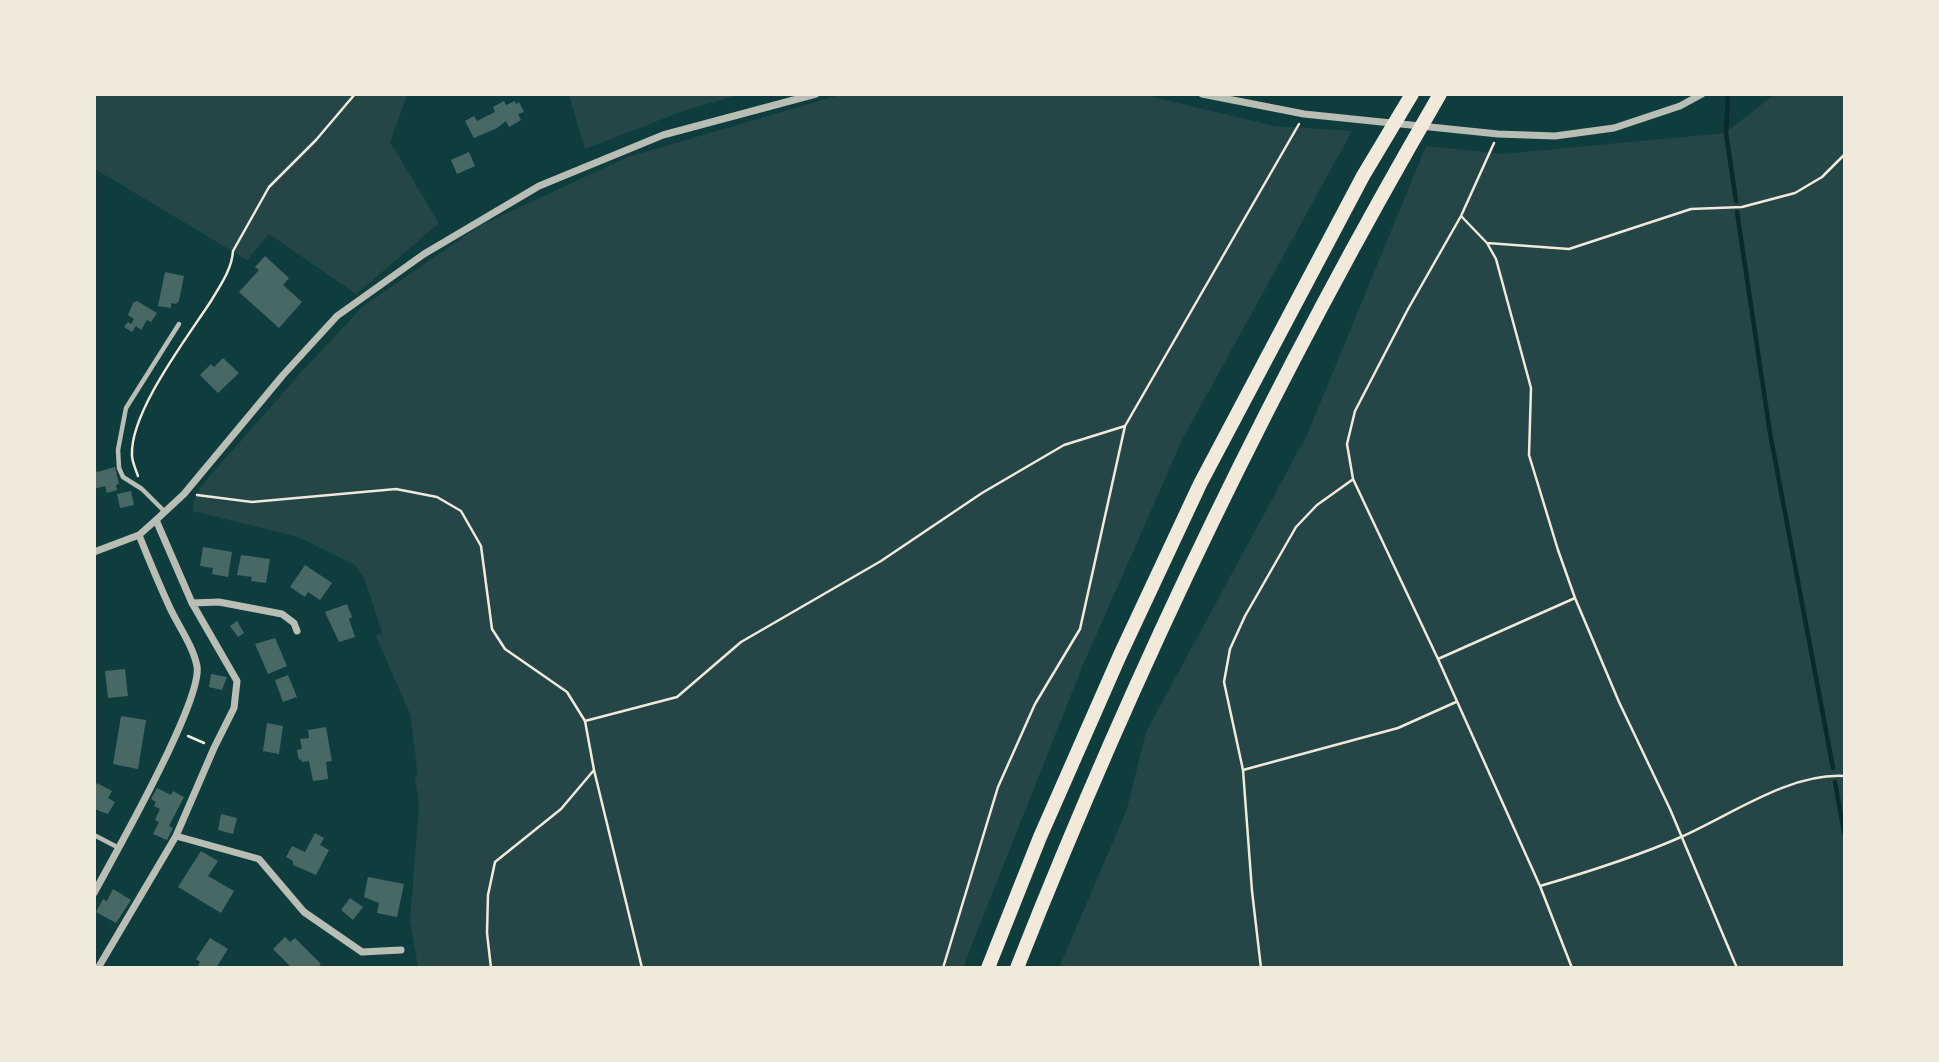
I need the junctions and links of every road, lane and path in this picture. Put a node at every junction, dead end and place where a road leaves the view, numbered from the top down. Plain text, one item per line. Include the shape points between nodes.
1 (355, 94) edge
2 (816, 94) edge
3 (1202, 94) edge
4 (1412, 94) edge
5 (1440, 94) edge
6 (1703, 94) edge
7 (1304, 114) junction
8 (1498, 134) junction
9 (1844, 155) edge
10 (1461, 216) junction
11 (1487, 243) junction
12 (179, 324) dead end
13 (1125, 426) junction
14 (1353, 480) junction
15 (142, 489) junction
16 (196, 495) dead end
17 (164, 511) junction
18 (156, 520) junction
19 (139, 535) junction
20 (94, 552) edge
21 (1575, 598) junction
22 (192, 603) junction
23 (297, 631) dead end
24 (1438, 659) junction
25 (1456, 702) junction
26 (585, 720) junction
27 (178, 731) junction
28 (214, 748) junction
29 (594, 770) junction
30 (1243, 770) junction
31 (1844, 776) edge
32 (94, 835) edge
33 (176, 836) junction
34 (1682, 837) junction
35 (119, 848) junction
36 (1539, 887) junction
37 (94, 893) edge
38 (401, 950) dead end
39 (98, 968) edge
40 (491, 968) edge
41 (642, 968) edge
42 (943, 968) edge
43 (988, 968) edge
44 (1017, 968) edge
45 (1261, 968) edge
46 (1572, 968) edge
47 (1737, 968) edge

1 - 15 path via 269,187 233,251 218,290 143,407 132,456
2 - 17 street via 663,135 539,186 424,254 337,316 184,494
3 - 7 street
4 - 43 highway via 1363,176 1200,484 1040,837
5 - 44 highway via 1225,492 1064,849
6 - 8 street via 1614,128 1555,136
7 - 8 street
7 - 13 path
8 - 10 path
9 - 11 path via 1822,177 1796,193 1742,206 1691,209 1569,249
10 - 11 path
10 - 14 path via 1355,411 1347,444
11 - 21 path via 1496,259 1531,388 1529,455
12 - 15 lane via 126,408 120,430 119,467 123,477
13 - 26 path via 1064,445 982,493 881,561 741,642 677,697
13 - 42 path via 1080,629 1035,704 998,788
14 - 24 path
14 - 30 path via 1317,505 1296,527 1230,649 1224,682
15 - 17 lane
16 - 26 path via 252,502 396,489 437,497 461,512 481,546 492,629 505,649 567,692
17 - 18 street
18 - 19 street
18 - 22 street
19 - 20 street
19 - 27 street via 197,669
21 - 24 path
21 - 34 path
22 - 23 street via 219,602 282,614 297,621
22 - 28 street via 237,681 234,708
24 - 25 path
25 - 30 path via 1398,728
25 - 36 path
26 - 29 path
27 - 28 path
27 - 35 street
28 - 33 street
29 - 40 path via 561,809 495,862 488,895
29 - 41 path
30 - 45 path
31 - 34 path via 1794,783
32 - 35 lane
33 - 38 street via 259,859 304,912 362,952
33 - 39 street
34 - 36 path
34 - 47 path
35 - 37 street
36 - 46 path

